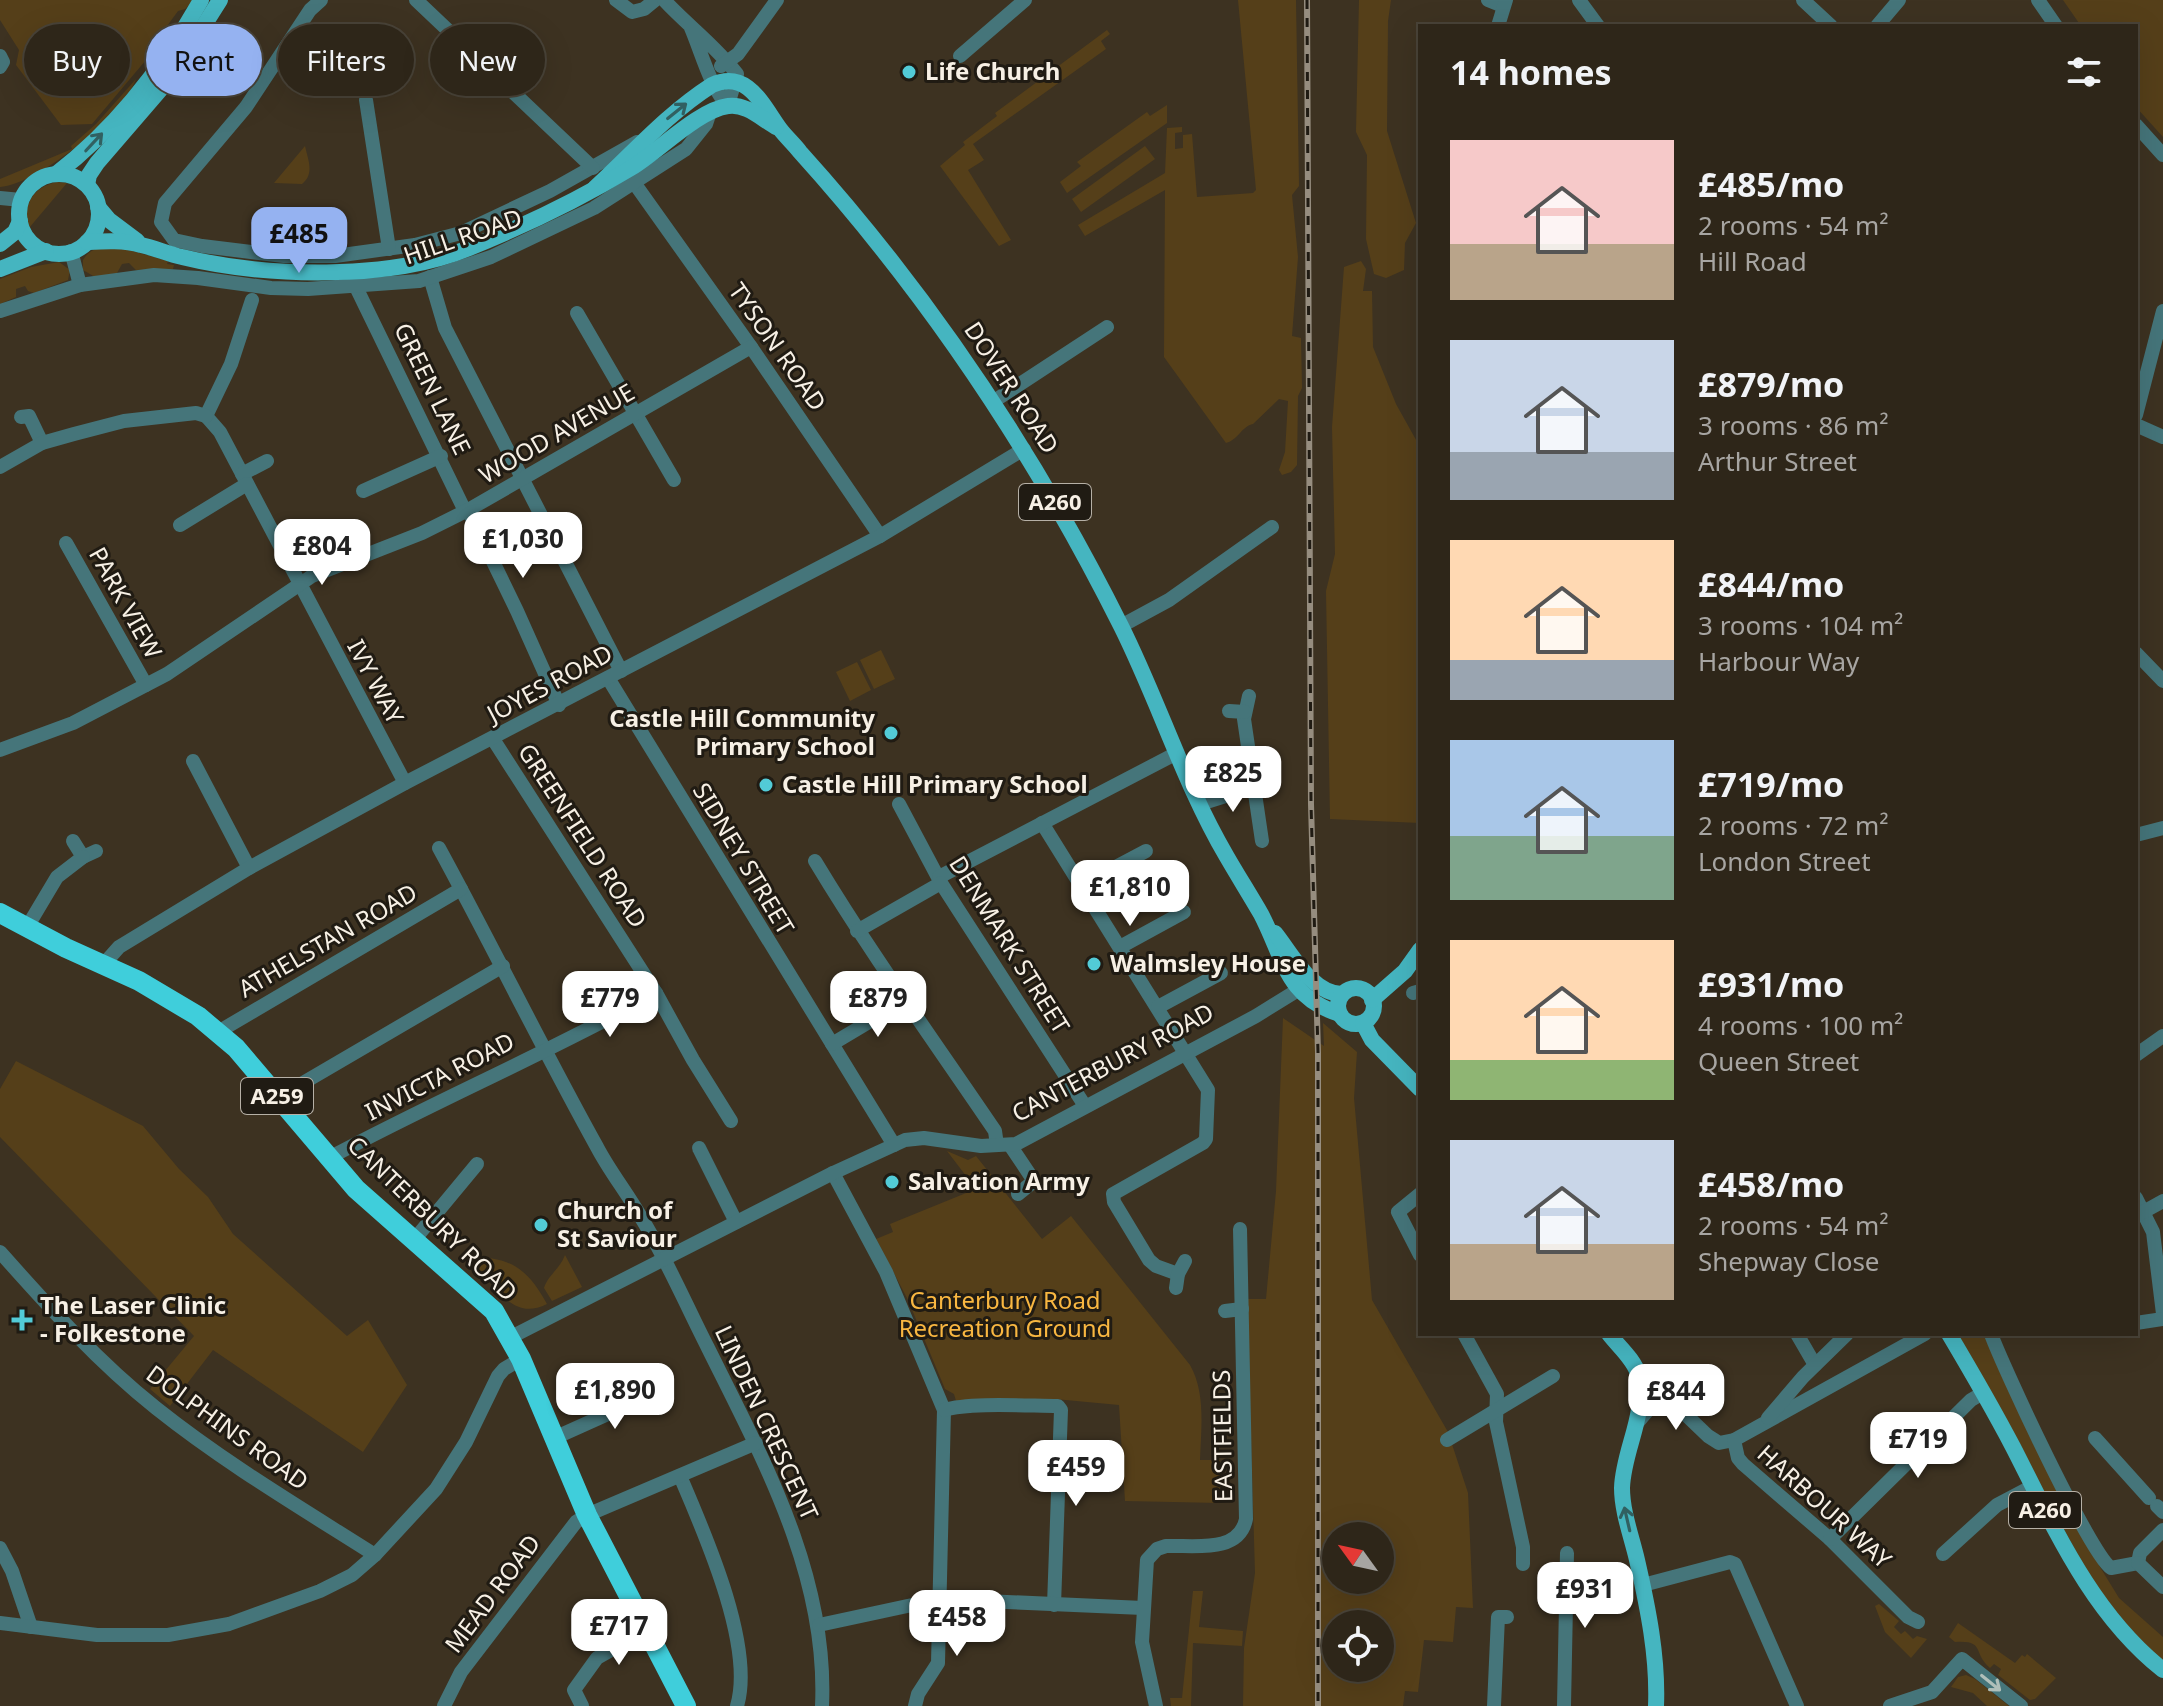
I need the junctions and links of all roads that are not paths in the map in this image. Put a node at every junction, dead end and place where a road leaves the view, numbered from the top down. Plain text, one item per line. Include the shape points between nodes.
1 (201, 0) edge
2 (220, 0) edge
3 (321, 0) edge
4 (416, 0) edge
5 (616, 0) edge
6 (655, 0) edge
7 (664, 0) edge
8 (777, 0) edge
9 (1025, 0) edge
10 (1488, 0) edge
11 (1579, 0) edge
12 (1803, 0) edge
13 (1899, 0) edge
14 (2038, 0) edge
15 (1505, 3) edge
16 (1499, 24) edge
17 (1597, 24) edge
18 (1829, 24) edge
19 (1879, 24) edge
20 (2055, 24) edge
21 (691, 28) junction
22 (0, 56) edge
23 (960, 56) dead end
24 (728, 62) junction
25 (0, 67) edge
26 (711, 79) junction
27 (736, 82) junction
28 (366, 100) dead end
29 (728, 105) junction
30 (710, 112) junction
31 (2138, 127) edge
32 (781, 130) junction
33 (644, 138) junction
34 (2163, 155) edge
35 (593, 168) junction
36 (56, 174) junction
37 (635, 184) junction
38 (87, 185) junction
39 (595, 188) junction
40 (0, 198) edge
41 (21, 200) junction
42 (98, 207) junction
43 (20, 221) junction
44 (87, 242) junction
45 (0, 244) edge
46 (141, 245) junction
47 (389, 249) junction
48 (46, 251) junction
49 (71, 251) junction
50 (419, 253) junction
51 (0, 269) edge
52 (430, 277) junction
53 (80, 285) junction
54 (356, 287) junction
55 (252, 299) dead end
56 (0, 311) edge
57 (2163, 311) edge
58 (577, 313) dead end
59 (1107, 327) dead end
60 (751, 347) junction
61 (994, 401) junction
62 (2138, 407) edge
63 (636, 413) junction
64 (206, 416) junction
65 (21, 417) dead end
66 (2138, 426) edge
67 (2163, 437) edge
68 (42, 443) junction
69 (1024, 449) junction
70 (441, 456) junction
71 (267, 461) dead end
72 (0, 467) edge
73 (244, 479) junction
74 (523, 480) junction
75 (674, 480) dead end
76 (363, 491) dead end
77 (467, 510) junction
78 (180, 525) dead end
79 (1272, 527) dead end
80 (880, 536) junction
81 (66, 543) dead end
82 (299, 584) junction
83 (1121, 626) junction
84 (2138, 655) edge
85 (614, 674) junction
86 (2163, 681) edge
87 (146, 685) junction
88 (1249, 696) dead end
89 (559, 705) junction
90 (1229, 711) dead end
91 (1245, 712) junction
92 (493, 739) junction
93 (0, 750) edge
94 (1177, 753) junction
95 (193, 761) dead end
96 (405, 783) junction
97 (1254, 787) junction
98 (899, 804) dead end
99 (1200, 804) junction
100 (1042, 823) junction
101 (1260, 824) junction
102 (1244, 827) dead end
103 (2163, 828) edge
104 (2138, 834) edge
105 (73, 841) dead end
106 (1262, 841) dead end
107 (439, 848) dead end
108 (1146, 851) dead end
109 (815, 861) dead end
110 (249, 868) junction
111 (940, 880) junction
112 (1080, 886) junction
113 (461, 889) junction
114 (1184, 912) dead end
115 (1262, 916) junction
116 (1, 918) edge
117 (26, 929) junction
118 (857, 931) junction
119 (1120, 947) junction
120 (1418, 953) edge
121 (103, 965) junction
122 (503, 966) junction
123 (1221, 973) dead end
124 (1298, 990) junction
125 (656, 993) junction
126 (1342, 994) junction
127 (1372, 1000) junction
128 (904, 1001) junction
129 (1158, 1007) junction
130 (1340, 1014) junction
131 (1363, 1023) junction
132 (218, 1032) junction
133 (2163, 1036) edge
134 (832, 1044) junction
135 (545, 1049) junction
136 (1187, 1053) junction
137 (2138, 1054) edge
138 (1418, 1087) edge
139 (279, 1097) junction
140 (1085, 1106) junction
141 (731, 1121) dead end
142 (894, 1145) junction
143 (1004, 1145) junction
144 (699, 1148) dead end
145 (329, 1158) junction
146 (477, 1164) dead end
147 (833, 1173) junction
148 (1018, 1194) dead end
149 (1418, 1196) edge
150 (2163, 1201) edge
151 (2140, 1214) edge
152 (736, 1222) junction
153 (1240, 1229) dead end
154 (414, 1240) junction
155 (1418, 1251) edge
156 (0, 1252) edge
157 (663, 1259) junction
158 (1180, 1274) dead end
159 (1242, 1309) junction
160 (1225, 1311) dead end
161 (2163, 1316) edge
162 (2138, 1322) edge
163 (1465, 1336) edge
164 (1611, 1336) edge
165 (1798, 1336) edge
166 (1845, 1336) edge
167 (1921, 1336) edge
168 (1950, 1336) edge
169 (1992, 1336) edge
170 (511, 1337) junction
171 (521, 1359) junction
172 (1815, 1365) junction
173 (1635, 1366) junction
174 (1553, 1376) dead end
175 (1803, 1377) junction
176 (661, 1390) dead end
177 (1983, 1393) junction
178 (1815, 1395) junction
179 (1671, 1401) junction
180 (1498, 1408) junction
181 (944, 1410) junction
182 (1637, 1422) junction
183 (1765, 1422) junction
184 (2095, 1438) dead end
185 (552, 1439) junction
186 (1447, 1440) dead end
187 (1734, 1440) junction
188 (756, 1443) junction
189 (680, 1476) junction
190 (2033, 1486) junction
191 (2156, 1505) edge
192 (587, 1515) junction
193 (2163, 1530) edge
194 (1830, 1539) junction
195 (0, 1548) edge
196 (1567, 1553) dead end
197 (1943, 1554) dead end
198 (375, 1555) junction
199 (2138, 1563) junction
200 (1523, 1564) dead end
201 (1643, 1585) junction
202 (2163, 1587) edge
203 (940, 1599) junction
204 (1054, 1605) junction
205 (1143, 1608) junction
206 (1507, 1617) dead end
207 (1918, 1622) dead end
208 (0, 1623) edge
209 (819, 1625) junction
210 (31, 1627) junction
211 (645, 1631) junction
212 (2163, 1670) edge
213 (444, 1706) edge
214 (582, 1706) edge
215 (686, 1706) edge
216 (737, 1706) edge
217 (822, 1706) edge
218 (915, 1706) edge
219 (1156, 1706) edge
220 (1494, 1706) edge
221 (1564, 1706) edge
222 (1656, 1706) edge
223 (1797, 1706) edge
224 (1890, 1706) edge
225 (2021, 1706) edge

36 -> 1 main road via 120,114
2 - 38 main road via 172,76 97,163
3 - 47 street, HILL ROAD via 246,107 165,203 161,216 174,240 184,243 284,256
4 - 35 street
5 - 6 street via 632,12
7 - 21 street
8 - 24 street
9 - 23 street via 982,47
10 - 15 street
11 - 17 street
12 - 18 street
13 - 19 street
14 - 20 street
15 - 16 street
21 - 24 street
21 - 26 street
22 - 25 street
24 - 26 street
24 - 27 street
26 - 27 main road
26 - 29 street
33 -> 26 main road
27 - 29 street
27 - 32 main road, A260 via 761,98
28 - 47 street
29 - 30 main road
29 - 32 main road, A260 via 749,109
30 - 37 street, HILL ROAD via 691,144
30 - 39 main road
31 - 34 street
32 - 61 main road, DOVER ROAD / A260 via 897,265
33 - 35 street, HILL ROAD
33 - 39 main road
35 - 50 street, HILL ROAD
36 - 38 main road
36 - 41 main road via 34,182
37 - 52 street, HILL ROAD via 540,236
37 - 60 street, TYSON ROAD
38 - 42 main road
39 - 50 main road via 466,250
40 - 41 street
41 - 43 main road
42 - 44 main road
42 - 46 main road
43 - 45 main road
43 - 48 main road via 31,242
44 - 46 main road
44 - 49 main road
46 - 50 main road via 192,259 310,273 338,273
47 - 50 street, HILL ROAD
48 - 49 main road
48 - 51 main road
49 - 53 street
52 - 54 street, HILL ROAD
52 - 74 street, SIDNEY STREET via 445,328
53 - 54 street, HILL ROAD via 154,275 271,288
53 - 56 street, HILL ROAD via 22,295
54 - 70 street, GREEN LANE
55 - 64 street via 231,364
57 - 62 street
58 - 63 street
59 - 61 street
60 - 63 street, WOOD AVENUE
60 - 80 street, TYSON ROAD
61 - 69 main road, DOVER ROAD / A260
63 - 74 street, WOOD AVENUE
63 - 75 street
64 - 68 street via 124,421
64 - 73 street, IVY WAY
65 - 68 street via 29,416
66 - 67 street
68 - 72 street
69 - 80 street, JOYES ROAD
69 - 83 main road, DOVER ROAD / A260
70 - 76 street
70 - 77 street, GREEN LANE
71 - 73 street
73 - 78 street
73 - 82 street, IVY WAY
74 - 77 street, WOOD AVENUE
74 - 85 street, SIDNEY STREET
77 - 82 street, WOOD AVENUE
77 - 89 street, GREEN LANE
79 - 83 street via 1169,600
80 - 85 street, JOYES ROAD
81 - 87 street, PARK VIEW
82 - 87 street, WOOD AVENUE
82 - 96 street, IVY WAY
83 - 94 main road, DOVER ROAD / A260
84 - 86 street
85 - 89 street, JOYES ROAD
85 - 134 street, SIDNEY STREET
87 - 93 street, WOOD AVENUE via 73,723
88 - 91 street
89 - 92 street, JOYES ROAD
90 - 91 street
91 - 97 street
92 - 96 street, JOYES ROAD
92 - 125 street, GREENFIELD ROAD
94 - 99 main road, DOVER ROAD / A260
94 - 100 street
95 - 110 street
96 - 110 street, JOYES ROAD
97 - 99 street
97 - 101 street
98 - 111 street, DENMARK STREET
99 - 115 main road, DOVER ROAD / A260
100 - 111 street
100 - 112 street
101 - 102 street
101 - 106 street
103 - 104 street
105 - 117 street via 90,854 57,877
107 - 113 street, LINDEN CRESCENT
108 - 112 street
109 - 118 street
110 - 121 street, JOYES ROAD via 119,947
111 - 118 street
111 - 140 street, DENMARK STREET
112 - 119 street
113 - 122 street, LINDEN CRESCENT
113 - 132 street, ATHELSTAN ROAD
114 - 119 street
115 - 124 main road, DOVER ROAD / A260
115 - 126 main road, DOVER ROAD / A260 via 1320,987
116 - 117 highway, CANTERBURY ROAD / A259
117 - 121 highway, CANTERBURY ROAD / A259
118 - 128 street
119 - 129 street
120 - 127 main road
121 - 132 highway, CANTERBURY ROAD / A259 via 171,998
122 - 135 street, LINDEN CRESCENT
122 - 139 street
123 - 129 street
124 - 130 main road, DOVER ROAD / A260 via 1323,1009
124 - 136 street, CANTERBURY ROAD
125 - 135 street, INVICTA ROAD
125 - 141 street, GREENFIELD ROAD
126 - 127 main road via 1359,989
126 - 130 main road
127 - 131 main road via 1373,1011
128 - 134 street
128 - 143 street
129 - 136 street
130 - 131 main road via 1352,1024
131 - 138 main road via 1372,1040
132 - 139 highway, CANTERBURY ROAD / A259
133 - 137 street
134 - 142 street, SIDNEY STREET
135 - 145 street, INVICTA ROAD
135 - 157 street, LINDEN CRESCENT
136 - 140 street, CANTERBURY ROAD
136 - 158 street via 1208,1090 1206,1139 1113,1194 1149,1260
139 - 145 highway, CANTERBURY ROAD / A259
140 - 143 street, CANTERBURY ROAD
142 - 143 street, CANTERBURY ROAD via 924,1138
142 - 147 street, CANTERBURY ROAD
143 - 148 street via 1034,1181
144 - 152 street
145 - 154 highway, CANTERBURY ROAD / A259
146 - 154 street
147 - 152 street, CANTERBURY ROAD
147 - 181 street via 886,1272
149 - 155 street via 1398,1212
150 - 151 street
151 - 161 street via 2153,1232
152 - 157 street, CANTERBURY ROAD
153 - 159 street, EASTFIELDS
154 - 170 highway, CANTERBURY ROAD / A259 via 478,1294
156 - 198 street, DOLPHINS ROAD via 74,1334 155,1407
157 - 170 street, CANTERBURY ROAD
157 - 188 street, LINDEN CRESCENT
159 - 160 street
159 - 205 street, EASTFIELDS via 1244,1530 1228,1544 1166,1546 1152,1552
161 - 162 street
163 - 180 street via 1497,1394
164 - 173 main road
165 - 172 street
166 - 172 street
167 - 178 street
168 - 177 main road, A260
169 - 199 street via 2100,1558 2118,1569
170 - 171 highway, A259
171 - 185 highway, A259
171 - 198 street via 498,1376 436,1489
172 - 175 street
173 - 179 street, HARBOUR WAY
173 - 182 main road via 1640,1388
174 - 180 street
175 - 178 street
175 - 183 street
176 - 185 street
177 - 190 main road, A260
177 - 194 street
178 - 183 street
179 - 182 street via 1651,1405
179 - 187 street, HARBOUR WAY via 1714,1441
180 - 186 street
180 - 200 street via 1496,1422
181 - 203 street
181 - 204 street via 1061,1410
201 -> 182 main road via 1622,1491
183 - 187 street
184 - 191 street via 2109,1443
185 - 192 highway, A259
187 - 194 street, HARBOUR WAY via 1743,1464
188 - 189 street
188 - 209 street, LINDEN CRESCENT via 803,1560
189 - 192 street
189 - 216 street via 727,1599 741,1678
190 - 197 street via 1997,1505
190 - 212 main road, A260 via 2105,1611
192 - 211 highway, A259
192 - 213 street, MEAD ROAD via 576,1522 469,1662
193 - 199 street via 2140,1553
194 - 207 street, HARBOUR WAY
195 - 210 street
196 - 221 street
198 - 210 street via 352,1575 320,1591 229,1624 142,1637
199 - 202 street
201 - 222 main road via 1656,1668
201 - 223 street via 1735,1564
203 - 204 street
203 - 209 street
203 - 218 street via 938,1663
204 - 205 street
205 - 219 street, EASTFIELDS via 1143,1650
206 - 220 street via 1498,1617
208 - 210 street
209 - 217 street, LINDEN CRESCENT
211 - 214 street via 597,1658 574,1690
211 - 215 highway, A259
224 -> 225 street via 1932,1692 1962,1659

